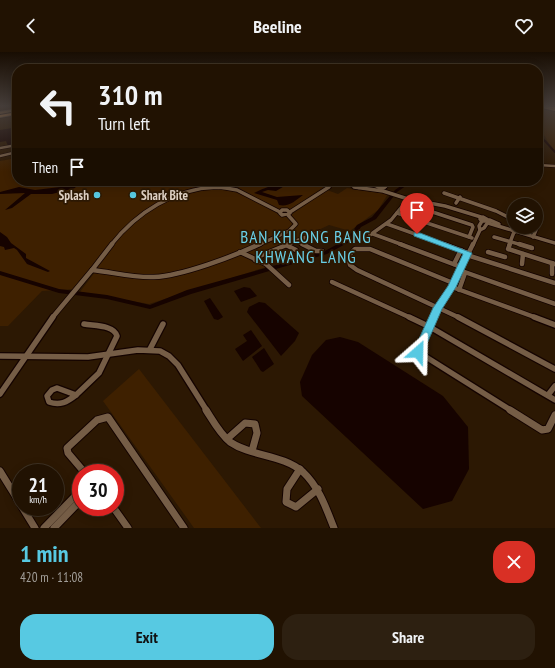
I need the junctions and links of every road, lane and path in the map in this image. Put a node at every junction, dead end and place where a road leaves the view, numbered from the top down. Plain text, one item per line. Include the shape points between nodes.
1 (12, 146) edge
2 (0, 148) edge
3 (12, 153) edge
4 (0, 156) edge
5 (543, 165) edge
6 (555, 166) edge
7 (330, 186) edge
8 (352, 186) edge
9 (361, 186) edge
10 (358, 188) junction
11 (444, 193) dead end
12 (460, 197) junction
13 (456, 203) dead end
14 (491, 209) junction
15 (289, 213) junction
16 (398, 213) junction
17 (487, 213) dead end
18 (507, 217) edge
19 (481, 219) junction
20 (488, 222) junction
21 (387, 224) junction
22 (507, 229) edge
23 (480, 230) junction
24 (319, 232) dead end
25 (373, 234) junction
26 (514, 234) edge
27 (522, 234) edge
28 (534, 234) edge
29 (469, 237) junction
30 (494, 237) dead end
31 (533, 237) junction
32 (368, 239) dead end
33 (475, 239) junction
34 (296, 242) junction
35 (511, 242) junction
36 (555, 243) edge
37 (286, 245) junction
38 (508, 248) junction
39 (532, 248) dead end
40 (296, 250) dead end
41 (462, 250) junction
42 (322, 251) dead end
43 (240, 252) junction
44 (488, 252) dead end
45 (467, 254) junction
46 (523, 254) junction
47 (256, 259) junction
48 (554, 263) edge
49 (454, 264) junction
50 (522, 264) dead end
51 (460, 268) junction
52 (92, 270) junction
53 (465, 273) junction
54 (552, 274) dead end
55 (332, 282) dead end
56 (555, 283) edge
57 (289, 285) dead end
58 (452, 285) junction
59 (459, 290) junction
60 (555, 304) edge
61 (438, 308) junction
62 (84, 324) dead end
63 (163, 324) dead end
64 (555, 325) edge
65 (430, 327) junction
66 (150, 349) junction
67 (109, 355) junction
68 (0, 356) edge
69 (25, 356) junction
70 (555, 369) edge
71 (555, 386) edge
72 (0, 394) edge
73 (76, 395) dead end
74 (548, 395) junction
75 (555, 400) edge
76 (555, 415) edge
77 (227, 439) junction
78 (252, 451) junction
79 (78, 464) edge
80 (300, 469) junction
81 (0, 471) edge
82 (12, 490) edge
83 (318, 490) junction
84 (72, 499) edge
85 (72, 509) edge
86 (28, 516) edge
87 (119, 516) edge
88 (35, 528) edge
89 (44, 528) edge
90 (54, 528) edge
91 (128, 528) edge
92 (184, 528) edge
93 (334, 528) edge

1 - 2 street
3 - 4 street
5 - 6 street
7 - 15 street
8 - 10 street
9 - 10 street
10 - 19 street via 388,192
11 - 12 street
12 - 13 street
12 - 14 street
14 - 17 street
14 - 18 street
15 - 43 street via 295,221 294,228
15 - 52 street via 284,210 280,212 236,190 214,186 192,189 137,218 127,226
16 - 21 street
16 - 29 street
16 - 29 street via 403,204 406,204 472,225 474,227
19 - 20 street
19 - 23 street
20 - 22 street
20 - 23 street
21 - 25 street
21 - 41 street
23 - 33 street
24 - 34 street
25 - 32 street
25 - 49 street
26 - 35 street
27 - 31 street
28 - 31 street
29 - 33 street
30 - 35 street
31 - 36 street
33 - 45 street
34 - 37 street
34 - 42 street
35 - 38 street
35 - 39 street
37 - 40 street
37 - 47 street
38 - 44 street via 504,258
38 - 46 street
41 - 45 street
41 - 49 street
43 - 47 street
43 - 52 street via 188,270 155,277
45 - 51 street
45 - 56 street
46 - 48 street
46 - 50 street
47 - 57 street via 272,268
48 - 54 street
49 - 51 street
51 - 53 street
51 - 58 street
52 - 69 street
53 - 59 street
53 - 60 street
55 - 65 street
58 - 59 street
58 - 61 street
58 - 61 street via 370,249 355,249 348,256 350,265 357,270
59 - 64 street
61 - 65 street
61 - 70 street
62 - 67 street via 116,332 117,336
63 - 66 street
65 - 74 street
65 - 76 street via 418,352 542,430 548,429
66 - 67 street
66 - 77 street via 166,353 177,362 213,423
67 - 69 street
67 - 73 street via 99,373
68 - 69 street
69 - 72 street
71 - 74 street
74 - 75 street
77 - 78 street
77 - 78 street via 245,423 255,424 257,433
78 - 80 street via 286,460
79 - 92 street via 67,448 97,420 108,417
80 - 83 street
80 - 83 street via 285,491 286,502 296,507
81 - 82 street
83 - 93 street
84 - 89 street
85 - 90 street
86 - 88 street
87 - 91 street

